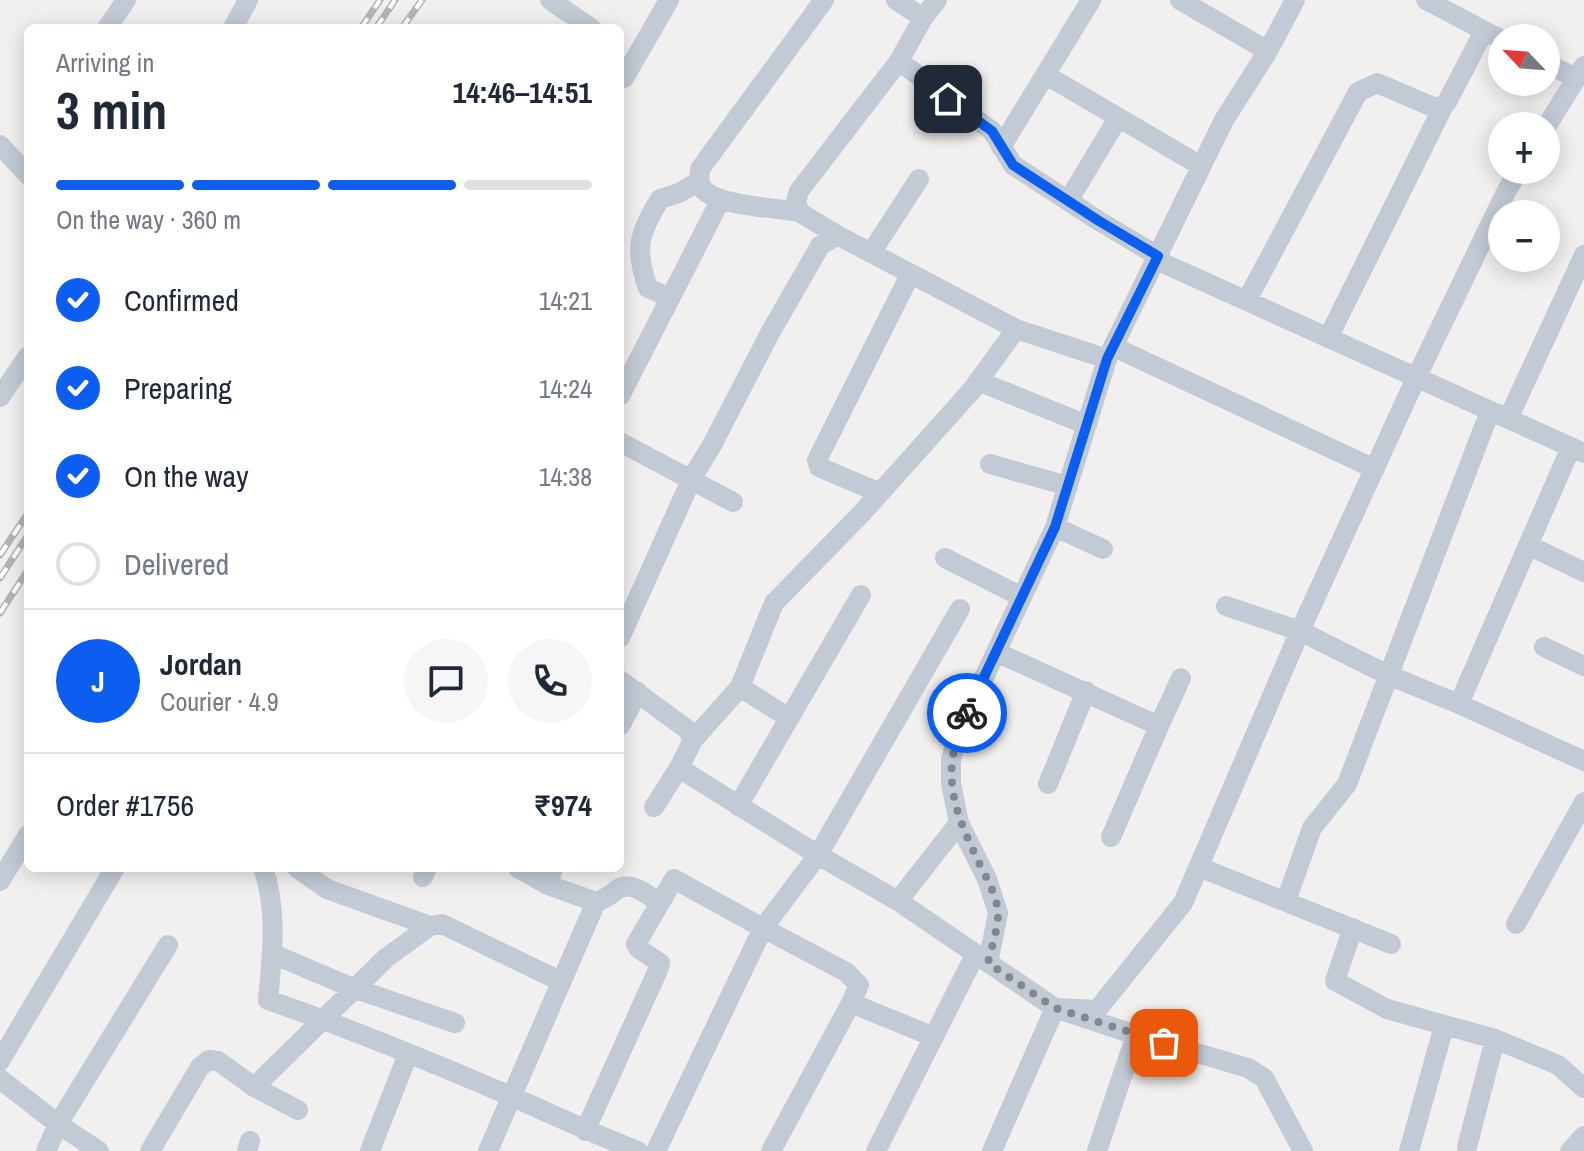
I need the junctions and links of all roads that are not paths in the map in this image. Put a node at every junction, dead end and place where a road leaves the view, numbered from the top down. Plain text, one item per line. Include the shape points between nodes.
1 (126, 0) edge
2 (248, 0) edge
3 (550, 0) edge
4 (669, 0) edge
5 (824, 0) edge
6 (896, 0) edge
7 (937, 0) edge
8 (1091, 0) edge
9 (1295, 0) edge
10 (1426, 0) edge
11 (1185, 1) edge
12 (923, 18) junction
13 (110, 24) edge
14 (235, 24) edge
15 (585, 24) edge
16 (1488, 33) edge
17 (1488, 43) edge
18 (1268, 51) junction
19 (628, 52) edge
20 (899, 61) junction
21 (1560, 67) edge
22 (1580, 72) edge
23 (1046, 75) junction
24 (624, 78) dead end
25 (1443, 107) junction
26 (1555, 112) edge
27 (1118, 118) junction
28 (0, 145) edge
29 (1001, 147) junction
30 (24, 160) edge
31 (1201, 166) junction
32 (919, 179) dead end
33 (699, 181) junction
34 (1511, 184) edge
35 (721, 199) junction
36 (1068, 201) junction
37 (799, 212) junction
38 (837, 235) junction
39 (871, 253) junction
40 (1157, 258) junction
41 (1583, 260) edge
42 (910, 275) junction
43 (670, 298) junction
44 (1247, 300) junction
45 (1016, 329) junction
46 (1328, 338) junction
47 (1110, 353) junction
48 (24, 362) edge
49 (1416, 378) junction
50 (978, 381) junction
51 (624, 388) edge
52 (0, 397) edge
53 (1499, 415) junction
54 (1087, 425) junction
55 (624, 444) edge
56 (1578, 450) edge
57 (990, 464) dead end
58 (1375, 469) junction
59 (692, 478) junction
60 (1068, 486) junction
61 (880, 493) junction
62 (733, 502) dead end
63 (1055, 527) junction
64 (1530, 546) junction
65 (1103, 549) dead end
66 (945, 558) dead end
67 (1584, 572) edge
68 (861, 595) dead end
69 (1022, 597) junction
70 (1226, 606) dead end
71 (960, 609) dead end
72 (624, 629) edge
73 (1300, 631) junction
74 (1544, 647) dead end
75 (996, 652) junction
76 (1584, 666) edge
77 (1388, 675) junction
78 (1181, 678) dead end
79 (624, 683) edge
80 (740, 687) junction
81 (1086, 691) junction
82 (638, 692) junction
83 (1459, 704) junction
84 (624, 718) edge
85 (789, 718) junction
86 (1159, 726) junction
87 (693, 740) junction
88 (1584, 761) edge
89 (679, 768) junction
90 (1048, 784) dead end
91 (1584, 802) edge
92 (738, 806) junction
93 (654, 807) dead end
94 (959, 823) junction
95 (1111, 837) dead end
96 (24, 842) edge
97 (818, 855) junction
98 (1199, 867) junction
99 (113, 872) edge
100 (264, 872) edge
101 (285, 872) edge
102 (303, 872) edge
103 (550, 876) edge
104 (0, 881) edge
105 (271, 891) junction
106 (898, 901) junction
107 (1286, 901) junction
108 (596, 902) junction
109 (660, 903) junction
110 (1516, 924) dead end
111 (430, 926) junction
112 (763, 928) junction
113 (1353, 928) junction
114 (1391, 944) dead end
115 (168, 945) dead end
116 (273, 954) junction
117 (982, 959) junction
118 (560, 981) junction
119 (353, 988) junction
120 (851, 1003) junction
121 (1055, 1008) junction
122 (324, 1019) junction
123 (455, 1023) dead end
124 (1444, 1026) junction
125 (1136, 1035) junction
126 (934, 1037) junction
127 (1495, 1039) junction
128 (408, 1054) junction
129 (0, 1061) edge
130 (0, 1079) edge
131 (254, 1087) junction
132 (1584, 1088) edge
133 (511, 1096) junction
134 (298, 1110) dead end
135 (58, 1124) junction
136 (585, 1131) junction
137 (1584, 1136) edge
138 (607, 1146) edge
139 (1467, 1147) dead end
140 (996, 1150) edge
141 (46, 1151) edge
142 (99, 1151) edge
143 (150, 1151) edge
144 (370, 1151) edge
145 (488, 1151) edge
146 (638, 1151) edge
147 (656, 1151) edge
148 (771, 1151) edge
149 (876, 1151) edge
150 (1097, 1151) edge
151 (1303, 1151) edge
152 (1409, 1151) edge
153 (1570, 1151) edge

1 - 13 street
2 - 14 street
3 - 15 street
4 - 19 street
5 - 33 street via 700,169
6 - 12 street
7 - 12 street
8 - 23 street
9 - 18 street
10 - 16 street
11 - 18 street
12 - 20 street
17 - 25 street
18 - 31 street
19 - 24 street
20 - 29 street via 992,131
20 - 37 street via 799,191
21 - 22 street
22 - 26 street
23 - 27 street
23 - 29 street
25 - 44 street via 1433,109 1377,83 1358,92
25 - 46 street
27 - 31 street
27 - 36 street
28 - 30 street
29 - 36 street via 1013,165
31 - 40 street
32 - 39 street
33 - 35 street
33 - 43 street via 660,199 639,238 648,288
34 - 49 street
35 - 37 street
35 - 43 street
36 - 40 street
37 - 38 street
38 - 39 street
38 - 59 street via 820,246
39 - 42 street
40 - 44 street
40 - 47 street
41 - 53 street
42 - 45 street
42 - 61 street via 817,460 819,467
43 - 51 street
44 - 46 street
45 - 47 street
45 - 50 street
46 - 49 street
47 - 54 street
47 - 58 street
48 - 52 street
49 - 53 street
49 - 58 street
50 - 54 street
50 - 61 street
53 - 56 street
53 - 77 street
54 - 60 street
55 - 59 street
56 - 64 street
57 - 60 street
58 - 73 street
59 - 62 street
59 - 72 street
60 - 63 street
61 - 80 street via 774,603
63 - 65 street
63 - 69 street
64 - 67 street
64 - 83 street
66 - 69 street
68 - 85 street
69 - 75 street
70 - 73 street
71 - 97 street
73 - 77 street
73 - 98 street
74 - 76 street
75 - 81 street
75 - 94 street via 951,759
77 - 83 street
77 - 107 street via 1347,784 1312,828
78 - 86 street
79 - 82 street
80 - 85 street
80 - 87 street
81 - 86 street
81 - 90 street
82 - 84 street
82 - 87 street via 688,730
83 - 88 street
85 - 92 street
86 - 95 street
87 - 89 street
89 - 92 street
89 - 93 street
91 - 110 street
92 - 97 street
94 - 106 street
94 - 117 street via 998,913
96 - 104 street
97 - 106 street
97 - 112 street
98 - 107 street
98 - 121 street via 1183,903 1097,1010
99 - 129 street
100 - 105 street
101 - 105 street
102 - 111 street via 327,889
103 - 108 street
105 - 116 street
106 - 117 street
107 - 113 street
108 - 109 street via 632,886
108 - 118 street
109 - 112 street via 674,879
109 - 136 street via 636,944 660,963 658,970
111 - 118 street via 442,924
111 - 119 street
112 - 120 street via 846,972 859,985
112 - 147 street
113 - 114 street
113 - 124 street via 1335,981 1387,1009
115 - 135 street
116 - 119 street
116 - 122 street via 268,1000
117 - 121 street
117 - 126 street
118 - 133 street
119 - 122 street
119 - 123 street
120 - 126 street
120 - 148 street
121 - 125 street
121 - 140 street
122 - 128 street
122 - 131 street
124 - 127 street
124 - 152 street
125 - 150 street
125 - 151 street via 1248,1068 1264,1078
126 - 149 street
127 - 132 street via 1558,1065
127 - 139 street
128 - 133 street
128 - 144 street
130 - 135 street
131 - 134 street
131 - 143 street via 209,1060
133 - 136 street
133 - 145 street
135 - 141 street
135 - 142 street
136 - 138 street
137 - 153 street
138 - 146 street

